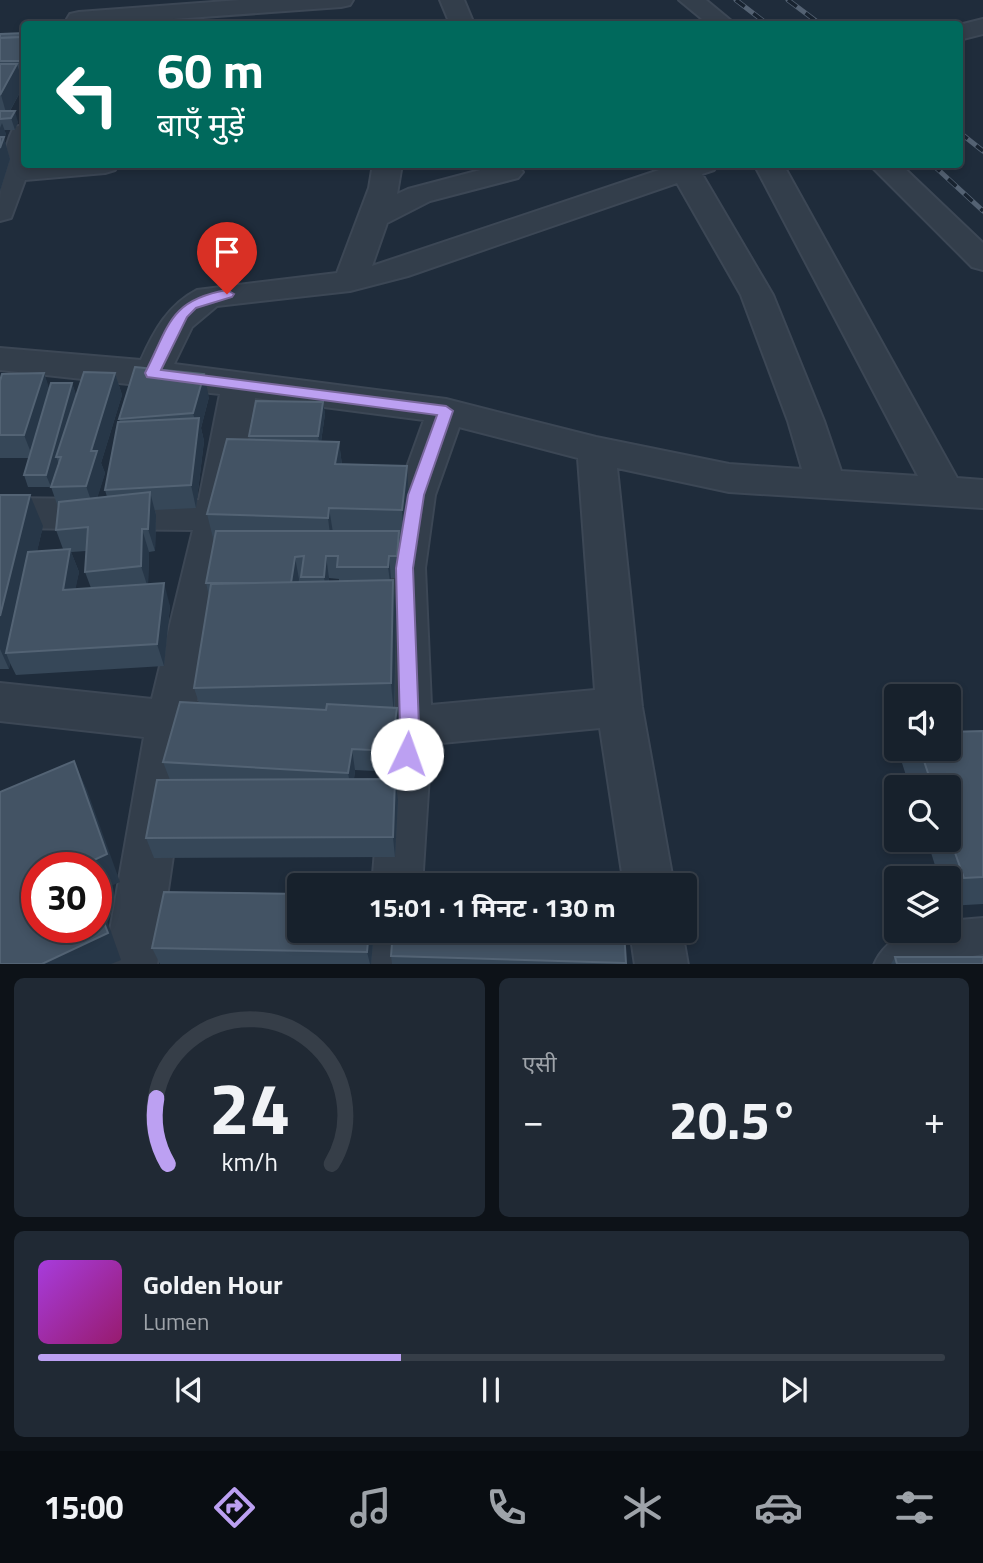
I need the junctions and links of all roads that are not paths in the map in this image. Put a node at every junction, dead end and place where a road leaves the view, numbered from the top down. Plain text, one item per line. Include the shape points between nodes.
1 (94, 0) edge
2 (341, 0) edge
3 (452, 0) edge
4 (691, 0) edge
5 (77, 21) edge
6 (88, 21) edge
7 (462, 21) edge
8 (719, 21) edge
9 (21, 143) edge
10 (58, 168) edge
11 (387, 168) edge
12 (508, 168) edge
13 (687, 168) edge
14 (691, 168) edge
15 (770, 168) edge
16 (887, 168) edge
17 (12, 172) junction
18 (0, 212) edge
19 (373, 218) junction
20 (515, 227) junction
21 (983, 260) edge
22 (350, 281) junction
23 (0, 359) edge
24 (152, 373) junction
25 (239, 386) junction
26 (446, 411) junction
27 (596, 450) junction
28 (826, 484) junction
29 (946, 493) junction
30 (983, 494) edge
31 (0, 513) edge
32 (216, 516) junction
33 (0, 702) edge
34 (619, 707) junction
35 (170, 720) junction
36 (410, 727) junction
37 (398, 873) edge
38 (647, 873) edge
39 (983, 936) edge
40 (392, 943) edge
41 (658, 943) edge
42 (130, 964) edge
43 (390, 964) edge
44 (662, 964) edge
45 (894, 964) edge

1 - 5 street
2 - 6 street
3 - 7 street
4 - 8 street
9 - 17 street
10 - 17 street
11 - 19 street
12 - 19 street via 419,195
12 - 20 street
13 - 20 street
14 - 28 street via 757,295
15 - 29 street
16 - 21 street
17 - 18 street
19 - 22 street
20 - 22 street
22 - 24 street via 227,294 191,305 181,315
23 - 24 street
24 - 25 street
25 - 26 street
25 - 32 street
26 - 27 street
26 - 36 street via 416,495 404,568
27 - 28 street via 729,478
27 - 34 street
28 - 29 street
29 - 30 street
31 - 32 street
32 - 35 street
33 - 35 street
34 - 36 street
34 - 38 street
35 - 36 street
35 - 42 street
36 - 37 street
39 - 45 lane via 945,939
40 - 43 street
41 - 44 street

